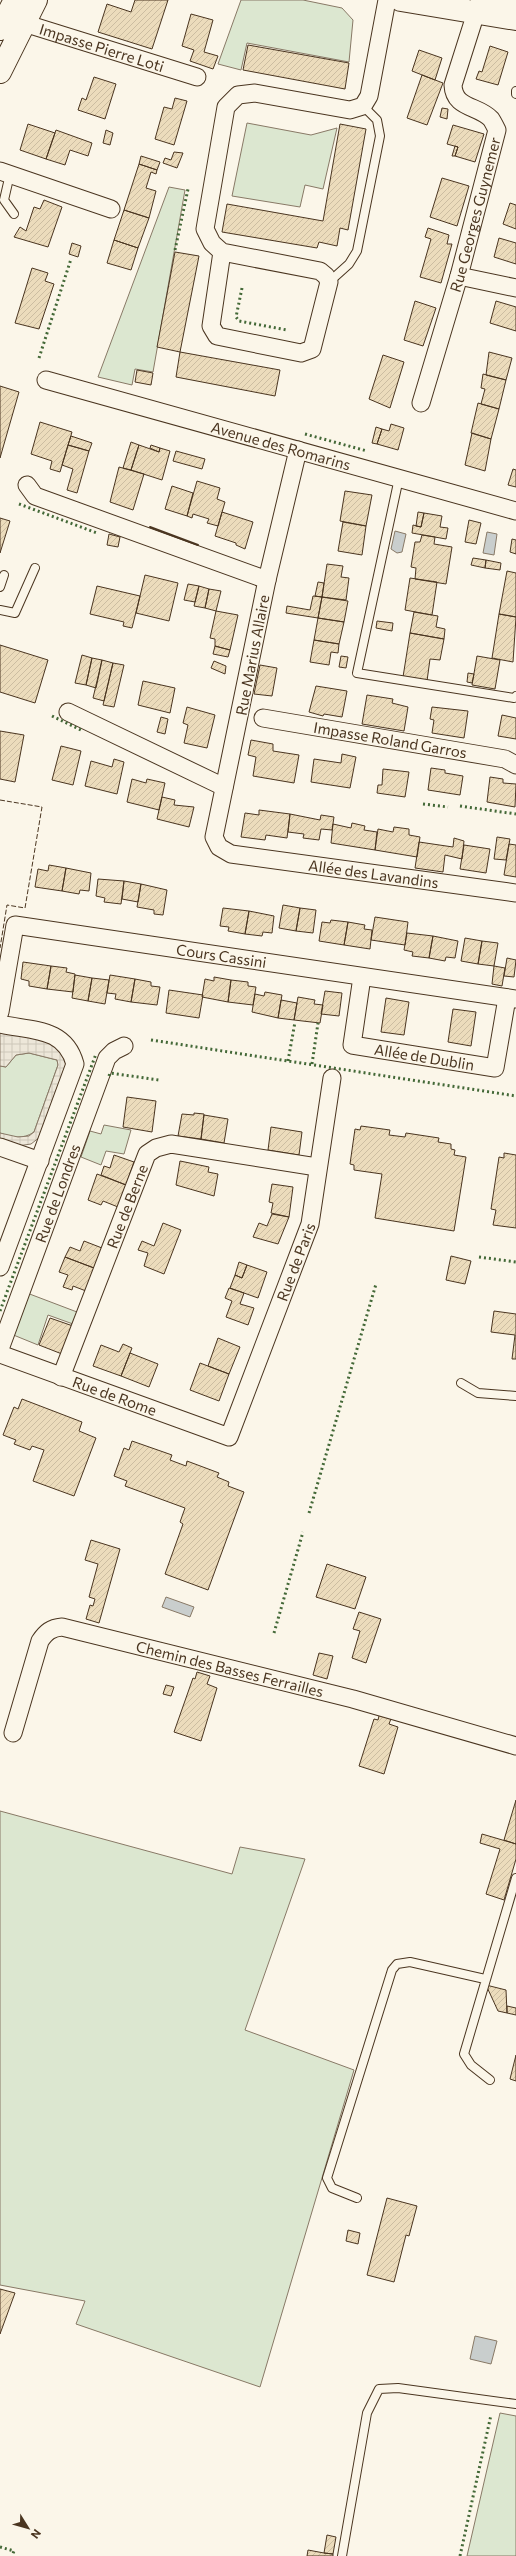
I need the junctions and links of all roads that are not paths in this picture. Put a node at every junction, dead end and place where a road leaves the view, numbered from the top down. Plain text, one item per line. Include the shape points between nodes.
1 (387, 0) edge
2 (401, 0) edge
3 (482, 4) edge
4 (19, 12) edge
5 (514, 12) edge
6 (0, 72) edge
7 (197, 77) dead end
8 (516, 91) edge
9 (516, 94) edge
10 (362, 106) junction
11 (5, 173) edge
12 (111, 209) dead end
13 (14, 214) dead end
14 (222, 252) junction
15 (459, 276) junction
16 (329, 282) junction
17 (516, 288) edge
18 (46, 380) dead end
19 (421, 403) dead end
20 (298, 450) junction
21 (399, 478) junction
22 (27, 485) dead end
23 (516, 511) edge
24 (35, 568) dead end
25 (4, 575) dead end
26 (267, 580) junction
27 (0, 587) edge
28 (0, 610) edge
29 (516, 696) edge
30 (68, 712) dead end
31 (262, 718) dead end
32 (516, 765) edge
33 (224, 787) junction
34 (231, 854) joint
35 (516, 893) edge
36 (362, 977) junction
37 (512, 999) edge
38 (0, 1012) edge
39 (0, 1024) edge
40 (124, 1046) dead end
41 (332, 1078) dead end
42 (0, 1147) edge
43 (40, 1161) junction
44 (318, 1167) junction
45 (0, 1267) edge
46 (0, 1349) edge
47 (0, 1354) edge
48 (61, 1377) junction
49 (461, 1383) dead end
50 (516, 1396) edge
51 (229, 1437) joint
52 (13, 1733) dead end
53 (516, 1746) edge
54 (516, 1878) edge
55 (485, 1979) junction
56 (490, 2080) dead end
57 (357, 2198) dead end
58 (516, 2404) edge
59 (342, 2556) edge

1 - 10 street via 369,96
2 - 3 main road
3 - 5 main road
3 - 15 street, Rue Georges Guynemer via 453,85 454,94 458,100 490,118 497,130
4 - 6 main road
4 - 7 street, Impasse Pierre Loti
8 - 9 lane
10 - 14 street via 350,110 254,93 238,95 226,107 205,229 212,243
10 - 16 lane via 377,120 380,136 357,250 349,264
11 - 12 street
11 - 13 lane via 4,200
14 - 16 street via 320,271
14 - 16 street via 211,326 217,336 301,353 307,352 312,348
15 - 17 street
15 - 19 street, Rue Georges Guynemer
18 - 20 street, Avenue des Romarins
20 - 21 street, Avenue des Romarins
20 - 26 street, Rue Marius Allaire
21 - 23 street, Avenue des Romarins
21 - 29 lane via 357,673 514,698
22 - 26 street via 35,496
24 - 28 lane via 15,613
25 - 27 lane
26 - 33 street, Rue Marius Allaire
30 - 33 street
31 - 32 street, Impasse Roland Garros via 505,759
33 - 34 street, Rue Marius Allaire via 214,837 219,847
34 - 35 street, Allée des Lavandins
36 - 37 street, Cours Cassini
36 - 37 street, Allée de Dublin via 352,1045 495,1068
36 - 38 street, Cours Cassini via 15,925
39 - 43 street via 54,1035 66,1043 72,1052 75,1064
40 - 46 street, Rue de Londres via 114,1050 107,1058
41 - 44 street, Rue de Paris
42 - 43 street
43 - 45 street
44 - 48 street, Rue de Berne via 171,1144 156,1148 147,1154
44 - 51 street, Rue de Paris via 310,1224
47 - 48 street, Rue de Rome
48 - 51 street, Rue de Rome
49 - 50 lane via 478,1393
52 - 53 street, Chemin des Basses Ferrailles via 40,1640 53,1628 62,1627 353,1699
54 - 55 lane
55 - 56 lane via 464,2054 471,2065
55 - 57 lane via 410,1962 397,1964 392,1970 327,2178 332,2188
58 - 59 lane via 398,2388 380,2389 367,2413

